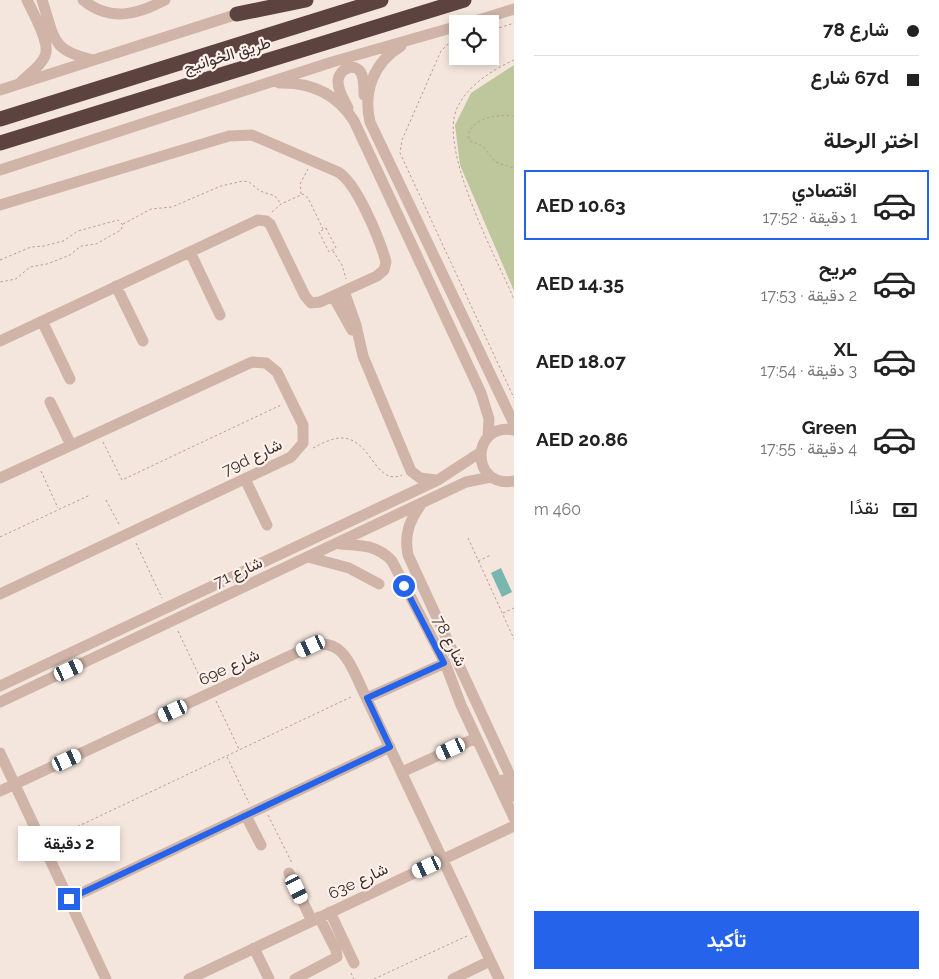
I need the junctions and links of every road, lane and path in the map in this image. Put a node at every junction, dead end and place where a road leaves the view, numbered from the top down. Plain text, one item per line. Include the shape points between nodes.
1 (27, 0) edge
2 (42, 0) edge
3 (83, 0) edge
4 (165, 0) edge
5 (281, 0) edge
6 (306, 0) edge
7 (381, 0) edge
8 (464, 0) edge
9 (514, 9) edge
10 (237, 14) junction
11 (495, 15) edge
12 (514, 23) edge
13 (499, 27) edge
14 (449, 29) edge
15 (415, 40) junction
16 (449, 44) edge
17 (514, 60) edge
18 (94, 61) junction
19 (269, 83) junction
20 (18, 85) junction
21 (0, 90) edge
22 (367, 112) junction
23 (514, 116) edge
24 (0, 119) edge
25 (354, 122) junction
26 (0, 143) edge
27 (310, 167) dead end
28 (514, 168) edge
29 (0, 170) edge
30 (301, 194) junction
31 (281, 204) junction
32 (0, 205) edge
33 (266, 221) junction
34 (123, 225) junction
35 (324, 229) junction
36 (330, 235) junction
37 (322, 238) junction
38 (333, 241) junction
39 (326, 245) junction
40 (332, 250) junction
41 (190, 252) junction
42 (0, 260) edge
43 (0, 282) edge
44 (116, 286) junction
45 (347, 290) junction
46 (333, 296) junction
47 (514, 299) edge
48 (220, 315) dead end
49 (42, 321) junction
50 (358, 336) junction
51 (0, 341) edge
52 (142, 341) dead end
53 (70, 379) dead end
54 (514, 398) edge
55 (291, 400) junction
56 (50, 402) dead end
57 (514, 424) edge
58 (514, 430) edge
59 (98, 432) junction
60 (488, 437) junction
61 (71, 445) junction
62 (308, 450) dead end
63 (481, 452) junction
64 (36, 462) junction
65 (411, 471) junction
66 (0, 478) edge
67 (245, 479) junction
68 (438, 480) junction
69 (496, 480) junction
70 (514, 481) edge
71 (514, 491) edge
72 (90, 494) dead end
73 (405, 495) junction
74 (106, 500) dead end
75 (422, 504) junction
76 (59, 510) junction
77 (267, 524) dead end
78 (128, 534) junction
79 (0, 537) edge
80 (468, 538) dead end
81 (338, 544) junction
82 (491, 555) dead end
83 (308, 557) junction
84 (478, 561) junction
85 (379, 584) dead end
86 (0, 594) edge
87 (167, 608) junction
88 (514, 608) edge
89 (502, 613) junction
90 (173, 621) junction
91 (514, 639) edge
92 (444, 663) junction
93 (32, 671) junction
94 (0, 686) edge
95 (210, 694) junction
96 (0, 695) edge
97 (365, 695) junction
98 (458, 696) junction
99 (0, 702) edge
100 (488, 728) junction
101 (476, 738) junction
102 (390, 747) junction
103 (240, 750) junction
104 (0, 753) edge
105 (227, 756) junction
106 (402, 772) junction
107 (498, 784) junction
108 (514, 784) edge
109 (14, 785) junction
110 (0, 791) edge
111 (514, 796) edge
112 (255, 812) junction
113 (514, 818) edge
114 (514, 826) edge
115 (64, 833) dead end
116 (261, 845) dead end
117 (443, 859) junction
118 (291, 870) joint
119 (69, 899) junction
120 (320, 917) junction
121 (476, 932) junction
122 (251, 949) junction
123 (490, 961) junction
124 (354, 963) dead end
125 (106, 979) edge
126 (189, 979) edge
127 (264, 979) edge
128 (269, 979) edge
129 (295, 979) edge
130 (374, 979) edge
131 (453, 979) edge
132 (499, 979) edge

1 - 20 street via 46,50 41,62
2 - 18 street via 59,47 74,56
3 - 4 street via 104,12 123,15 142,11
5 - 10 street
6 - 10 highway
7 - 24 highway, طريق الخوانيج
8 - 26 highway, طريق الخوانيج
9 - 11 street
10 - 18 street
12 - 13 path
14 - 15 street
15 - 19 street
15 - 22 street via 392,52 380,65 368,91
16 - 54 path via 441,51 402,140 400,153
17 - 47 path via 487,76 464,96 454,117 452,133 461,175
18 - 20 street
19 - 25 street via 298,83 326,93 342,105
19 - 29 street
20 - 21 street
22 - 25 street via 362,76 354,68 345,69 339,76 338,85
22 - 57 street via 373,132
23 - 28 path via 487,119 471,128 468,134 470,141 483,146 495,162
25 - 60 street via 481,393 489,419
27 - 30 path via 300,184
30 - 31 path
30 - 35 path via 308,198
31 - 33 path
31 - 34 path via 275,196 243,181 221,186 172,207 151,209
32 - 45 street via 229,136 252,135 338,172 354,187 386,262 381,274
33 - 41 street via 258,220
33 - 46 street via 308,300 316,304
34 - 42 path via 113,220 78,231 65,240 31,247
34 - 43 path via 121,230 99,242 81,246 70,255 48,264 30,266 16,279
35 - 36 path
35 - 37 path via 319,232
36 - 37 path
36 - 38 path
37 - 39 path
38 - 39 path
38 - 40 path via 336,248
39 - 40 path via 329,252
40 - 45 path via 340,262
41 - 44 street
41 - 48 street
44 - 49 street
44 - 52 street
45 - 46 street
45 - 50 street
46 - 50 street
49 - 51 street
49 - 53 street
50 - 65 street via 363,356
55 - 59 street, 79d شارع via 274,368 266,363 252,362
55 - 59 path via 122,480
55 - 67 street, 79d شارع via 304,429 301,447 291,457
56 - 61 street
58 - 60 street via 501,430
59 - 61 street, 79d شارع
60 - 63 street
61 - 64 street, 79d شارع
62 - 65 path via 330,440 344,438 362,447 385,476 394,478
63 - 68 street, شارع 71
63 - 69 street via 483,466
64 - 66 street, 79d شارع
64 - 76 path
65 - 68 street via 426,481
65 - 73 street via 410,486
67 - 77 street
67 - 78 street, 79d شارع
68 - 73 street, شارع 71
69 - 70 street, شارع 71
69 - 71 street
69 - 75 street, شارع 71 via 466,482
72 - 76 path
73 - 87 street, شارع 71
74 - 78 path
75 - 81 street, شارع 71
75 - 100 street, شارع 78 via 408,526 408,555
76 - 79 path
78 - 86 street, 79d شارع
78 - 87 path
80 - 84 path
81 - 83 street, شارع 71
81 - 92 street, شارع 78 via 367,545 392,561
82 - 84 path
83 - 85 street via 349,568
83 - 90 street, شارع 71
84 - 89 path
87 - 93 street, شارع 71
88 - 89 path
89 - 91 path
90 - 95 path
90 - 99 street, شارع 71
92 - 97 street
92 - 98 street, شارع 78
93 - 94 street, شارع 71
93 - 96 street via 34,677 31,681
95 - 97 street, 69e شارع via 319,644 335,646 346,657
95 - 103 path
95 - 109 street, 69e شارع
97 - 102 street
97 - 103 path
98 - 100 street via 466,703 481,729
98 - 101 street, شارع 78
100 - 108 street, شارع 78
101 - 106 street
101 - 107 street, شارع 78
102 - 106 street
102 - 112 street
103 - 105 path
104 - 109 street
105 - 112 path
105 - 115 path
106 - 117 street
107 - 111 street via 504,780
107 - 113 street, شارع 78
109 - 110 street, 69e شارع
109 - 119 street
112 - 116 street
112 - 118 path
112 - 119 street
114 - 117 street, 63e شارع
117 - 120 street, 63e شارع
117 - 121 street
118 - 120 street
119 - 125 street
120 - 122 street, 63e شارع
120 - 124 street
120 - 129 street via 337,957
121 - 123 street
121 - 130 path
122 - 126 street, 63e شارع
122 - 127 street
122 - 128 street
123 - 131 street
123 - 132 street

